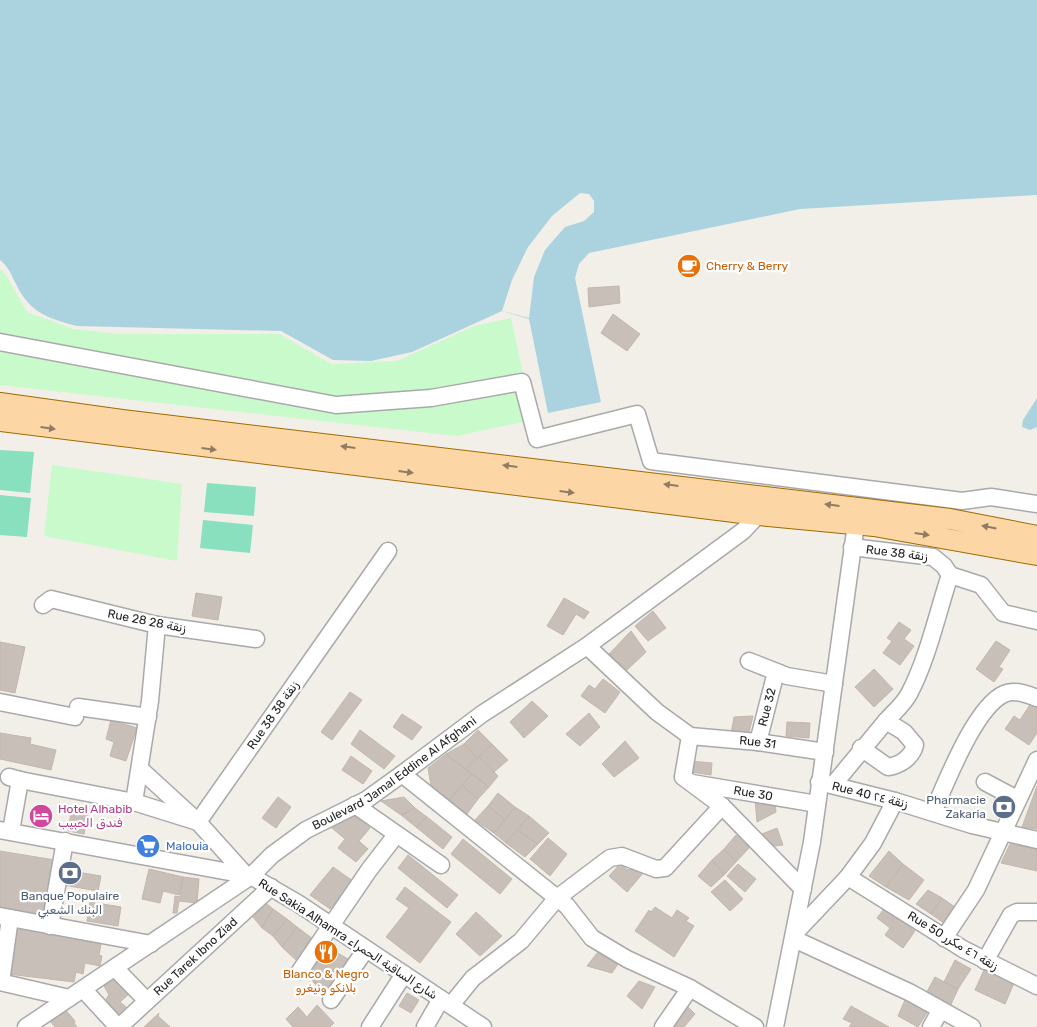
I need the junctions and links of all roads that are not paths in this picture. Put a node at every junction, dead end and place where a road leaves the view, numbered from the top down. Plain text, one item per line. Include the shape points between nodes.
1 (0, 342) edge
2 (0, 403) edge
3 (0, 421) edge
4 (1037, 504) edge
5 (758, 515) junction
6 (856, 524) junction
7 (1037, 536) edge
8 (852, 547) junction
9 (388, 550) dead end
10 (1037, 555) edge
11 (950, 575) junction
12 (42, 605) dead end
13 (1037, 621) edge
14 (157, 625) junction
15 (256, 639) dead end
16 (587, 646) junction
17 (749, 661) dead end
18 (776, 672) junction
19 (834, 684) junction
20 (1037, 698) edge
21 (0, 702) edge
22 (148, 717) junction
23 (886, 721) junction
24 (690, 736) junction
25 (758, 742) junction
26 (861, 748) junction
27 (825, 752) junction
28 (1037, 760) edge
29 (140, 769) junction
30 (402, 774) junction
31 (690, 782) junction
32 (984, 782) dead end
33 (826, 784) junction
34 (1017, 799) junction
35 (895, 801) junction
36 (134, 802) junction
37 (817, 804) junction
38 (355, 805) junction
39 (722, 806) junction
40 (933, 812) junction
41 (198, 822) junction
42 (5, 831) edge
43 (1002, 833) junction
44 (396, 835) junction
45 (1037, 840) edge
46 (65, 841) junction
47 (441, 865) dead end
48 (247, 875) junction
49 (848, 877) junction
50 (271, 887) junction
51 (804, 889) junction
52 (557, 898) junction
53 (1037, 912) edge
54 (5, 917) edge
55 (50, 926) junction
56 (332, 926) junction
57 (795, 936) junction
58 (944, 938) junction
59 (151, 944) junction
60 (366, 949) junction
61 (985, 962) junction
62 (115, 968) junction
63 (300, 971) dead end
64 (404, 974) junction
65 (1, 982) edge
66 (1036, 983) edge
67 (690, 988) junction
68 (83, 989) junction
69 (69, 998) junction
70 (331, 1000) dead end
71 (147, 1001) junction
72 (446, 1002) junction
73 (940, 1011) junction
74 (46, 1022) edge
75 (478, 1025) edge
76 (26, 1027) edge
77 (118, 1027) edge
78 (370, 1027) edge
79 (425, 1027) edge
80 (663, 1027) edge
81 (755, 1027) edge
82 (775, 1027) edge
83 (931, 1027) edge
84 (972, 1027) edge

1 - 4 street via 336,405 432,398 522,382 538,439 637,414 651,461 962,501 991,497
7 -> 2 main road via 916,515
3 -> 5 main road
5 - 6 main road
5 - 16 street, Boulevard Jamal Eddine Al Afghani via 743,531
6 - 8 street
6 -> 10 main road
8 - 11 street, Rue 38 زنقة via 933,557
8 - 19 street
9 - 41 street, Rue 38 زنقة 38
11 - 13 street, Rue 38 زنقة via 982,586 1003,613
11 - 23 street via 909,694
12 - 14 street, Rue 28 زنقة 28 via 51,599
14 - 15 street, Rue 28 زنقة 28
14 - 22 street
16 - 24 street via 657,712
16 - 30 street, Boulevard Jamal Eddine Al Afghani via 482,714
17 - 18 street
18 - 19 street
18 - 25 street, Rue 32
19 - 27 street
20 - 40 street via 1022,693 1004,694 988,707 975,724
21 - 22 street
22 - 29 street
23 - 26 street
23 - 26 street via 914,742 914,751 899,764 888,767
24 - 25 street, Rue 31
24 - 31 street via 682,775
25 - 27 street, Rue 31
26 - 33 street
27 - 33 street
28 - 34 street
29 - 36 street
29 - 41 street
30 - 38 street, Boulevard Jamal Eddine Al Afghani
30 - 52 street
31 - 37 street, Rue 30
31 - 39 street
32 - 34 street
33 - 35 street, Rue 40 زنقة ٢٤
33 - 37 street
34 - 43 street
35 - 40 street, Rue 40 زنقة ٢٤
35 - 49 street via 874,843
36 - 41 street
36 - 42 street via 15,778
37 - 51 street
38 - 44 street
38 - 48 street, Boulevard Jamal Eddine Al Afghani via 298,836
39 - 51 street
39 - 52 street via 665,868 656,869 614,856
40 - 43 street, Rue 40 زنقة ٢٤
41 - 48 street
42 - 46 street, Rue Sakia Alhamra شارع الساقية الحمراء
43 - 45 street, Rue 40 زنقة ٢٤
43 - 58 street via 976,890
44 - 47 street
44 - 56 street
46 - 48 street, Rue Sakia Alhamra شارع الساقية الحمراء
46 - 55 street
48 - 50 street, Rue Sakia Alhamra شارع الساقية الحمراء
48 - 59 street, Boulevard Jamal Eddine Al Afghani
49 - 57 street
49 - 58 street, Rue 50 زنقة ٤٦ مكرر
50 - 56 street, Rue Sakia Alhamra شارع الساقية الحمراء
50 - 71 street, Rue Tarek Ibno Ziad
51 - 57 street
52 - 67 street via 592,938 627,959
52 - 72 street via 521,940
53 - 61 street via 1013,913
54 - 55 street
54 - 65 street
55 - 59 street
56 - 60 street, Rue Sakia Alhamra شارع الساقية الحمراء
56 - 63 street
57 - 73 street via 905,990
57 - 82 street
58 - 61 street, Rue 50 زنقة ٤٦ مكرر
59 - 62 street, Boulevard Jamal Eddine Al Afghani
60 - 64 street, Rue Sakia Alhamra شارع الساقية الحمراء
60 - 70 street
61 - 66 street, Rue 50 زنقة ٤٦ مكرر
62 - 68 street, Boulevard Jamal Eddine Al Afghani
62 - 71 street
64 - 72 street, Rue Sakia Alhamra شارع الساقية الحمراء
64 - 78 street
65 - 69 street
67 - 80 street
67 - 81 street
68 - 69 street, Boulevard Jamal Eddine Al Afghani
68 - 77 street
69 - 74 street, Boulevard Jamal Eddine Al Afghani
71 - 77 street, Rue Tarek Ibno Ziad
72 - 75 street, Rue Sakia Alhamra شارع الساقية الحمراء
72 - 79 street
73 - 83 street
73 - 84 street
74 - 76 street, Boulevard Jamal Eddine Al Afghani

